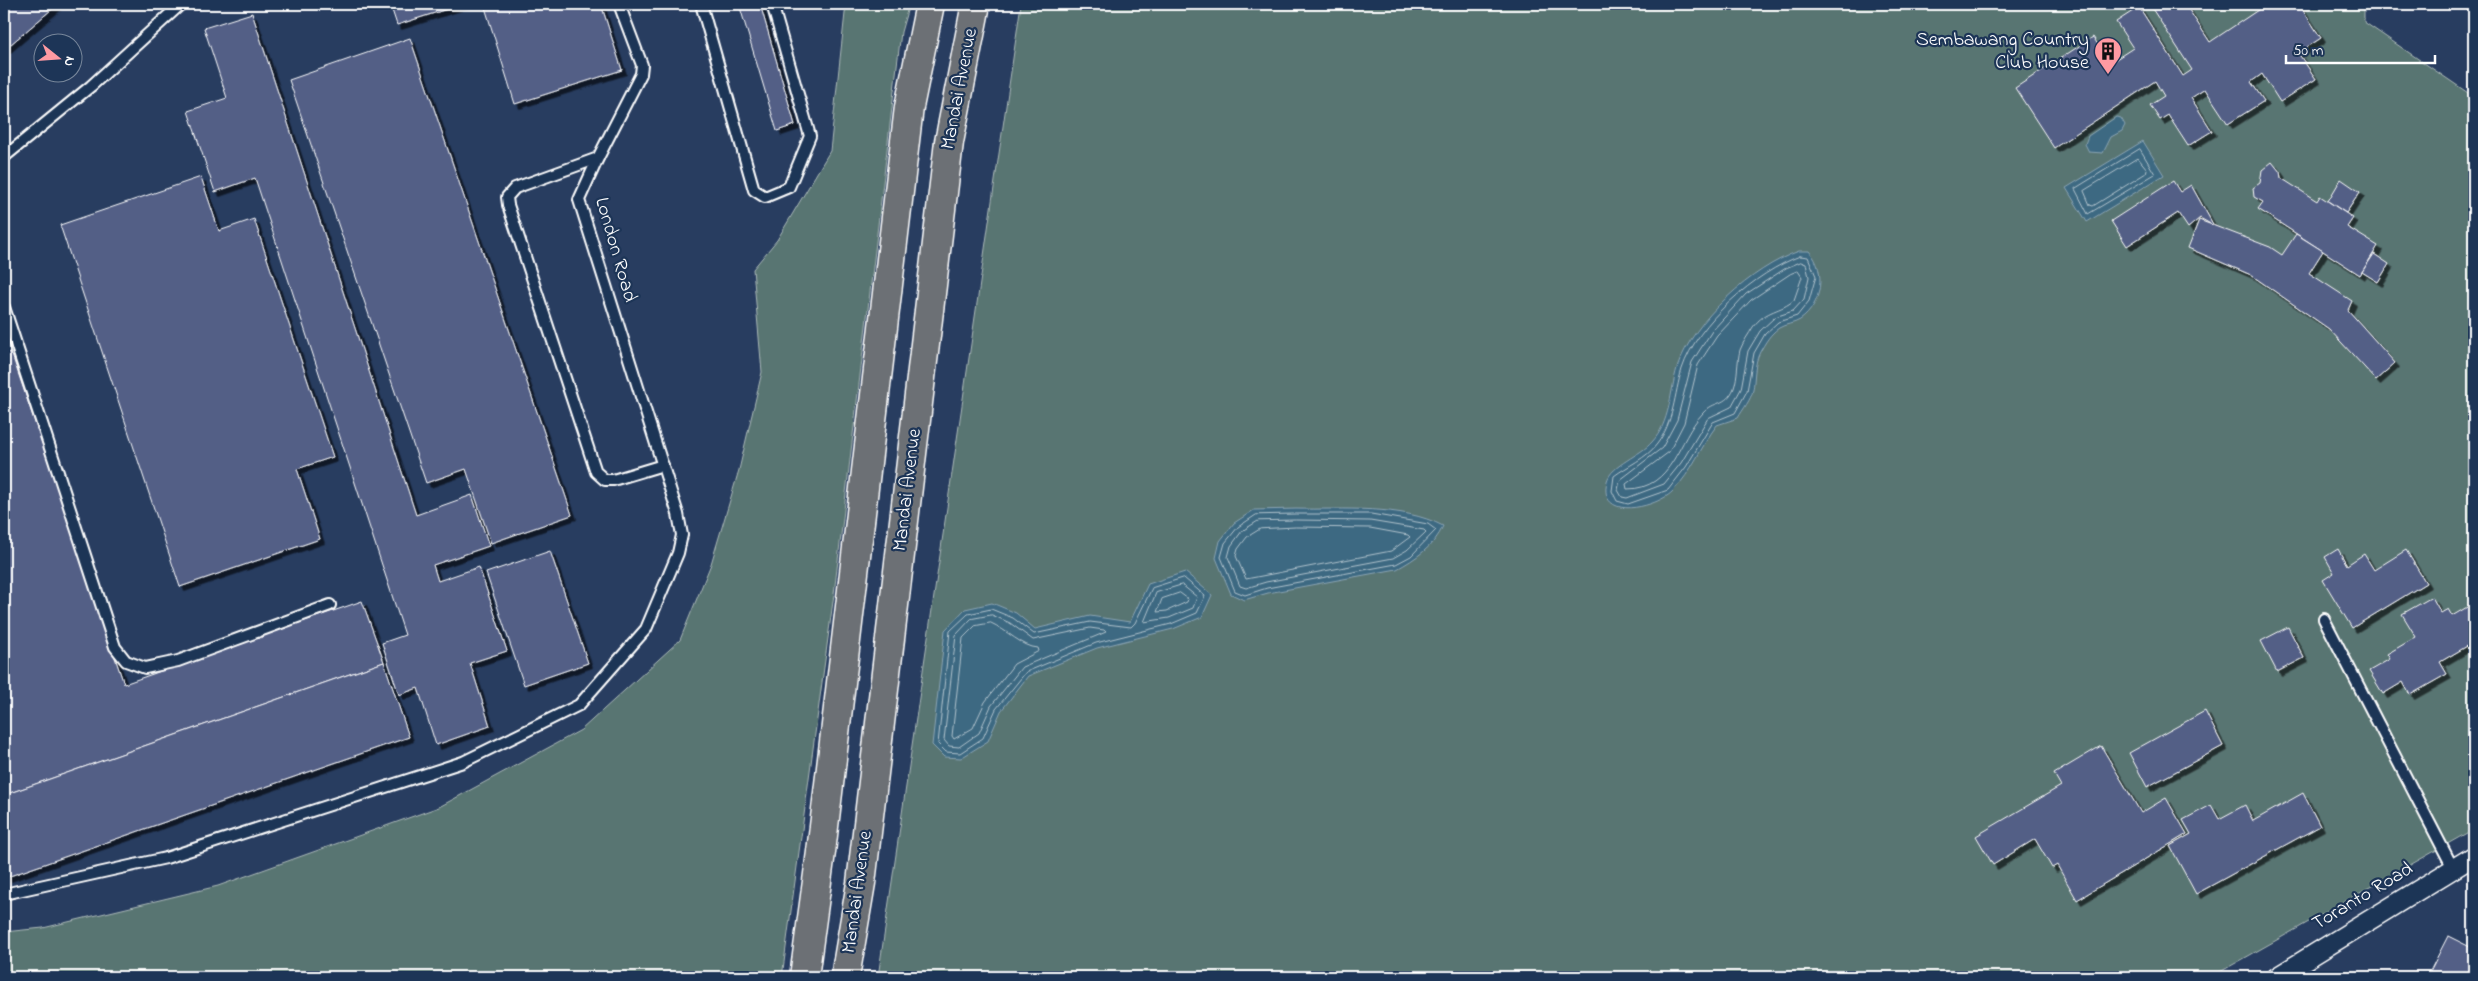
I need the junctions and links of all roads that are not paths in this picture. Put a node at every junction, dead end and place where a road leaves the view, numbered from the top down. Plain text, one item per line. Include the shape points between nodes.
1 (181, 4) edge
2 (619, 4) edge
3 (701, 4) edge
4 (772, 4) edge
5 (930, 4) edge
6 (976, 4) edge
7 (4, 156) edge
8 (598, 158) junction
9 (4, 307) edge
10 (663, 465) junction
11 (330, 605) dead end
12 (2324, 619) dead end
13 (2474, 856) edge
14 (2453, 868) junction
15 (4, 894) edge
16 (804, 977) edge
17 (845, 977) edge
18 (2277, 977) edge

1 - 7 lane via 91,86
2 - 8 lane, London Road via 642,65 641,74
3 - 4 lane via 754,190 764,197 789,186 810,136
5 - 16 main road via 908,107
6 - 17 main road, Mandai Avenue via 949,142 861,883
8 - 10 lane, London Road via 579,200
8 - 10 lane via 515,188 507,198 508,205 596,472 605,480 613,480
9 - 11 lane via 115,647 126,661 145,668 178,661
10 - 15 lane, London Road via 682,535 678,553 646,628 579,705 463,762 166,858
12 - 14 lane
13 - 14 street, Toranto Road
14 - 18 street, Toranto Road

